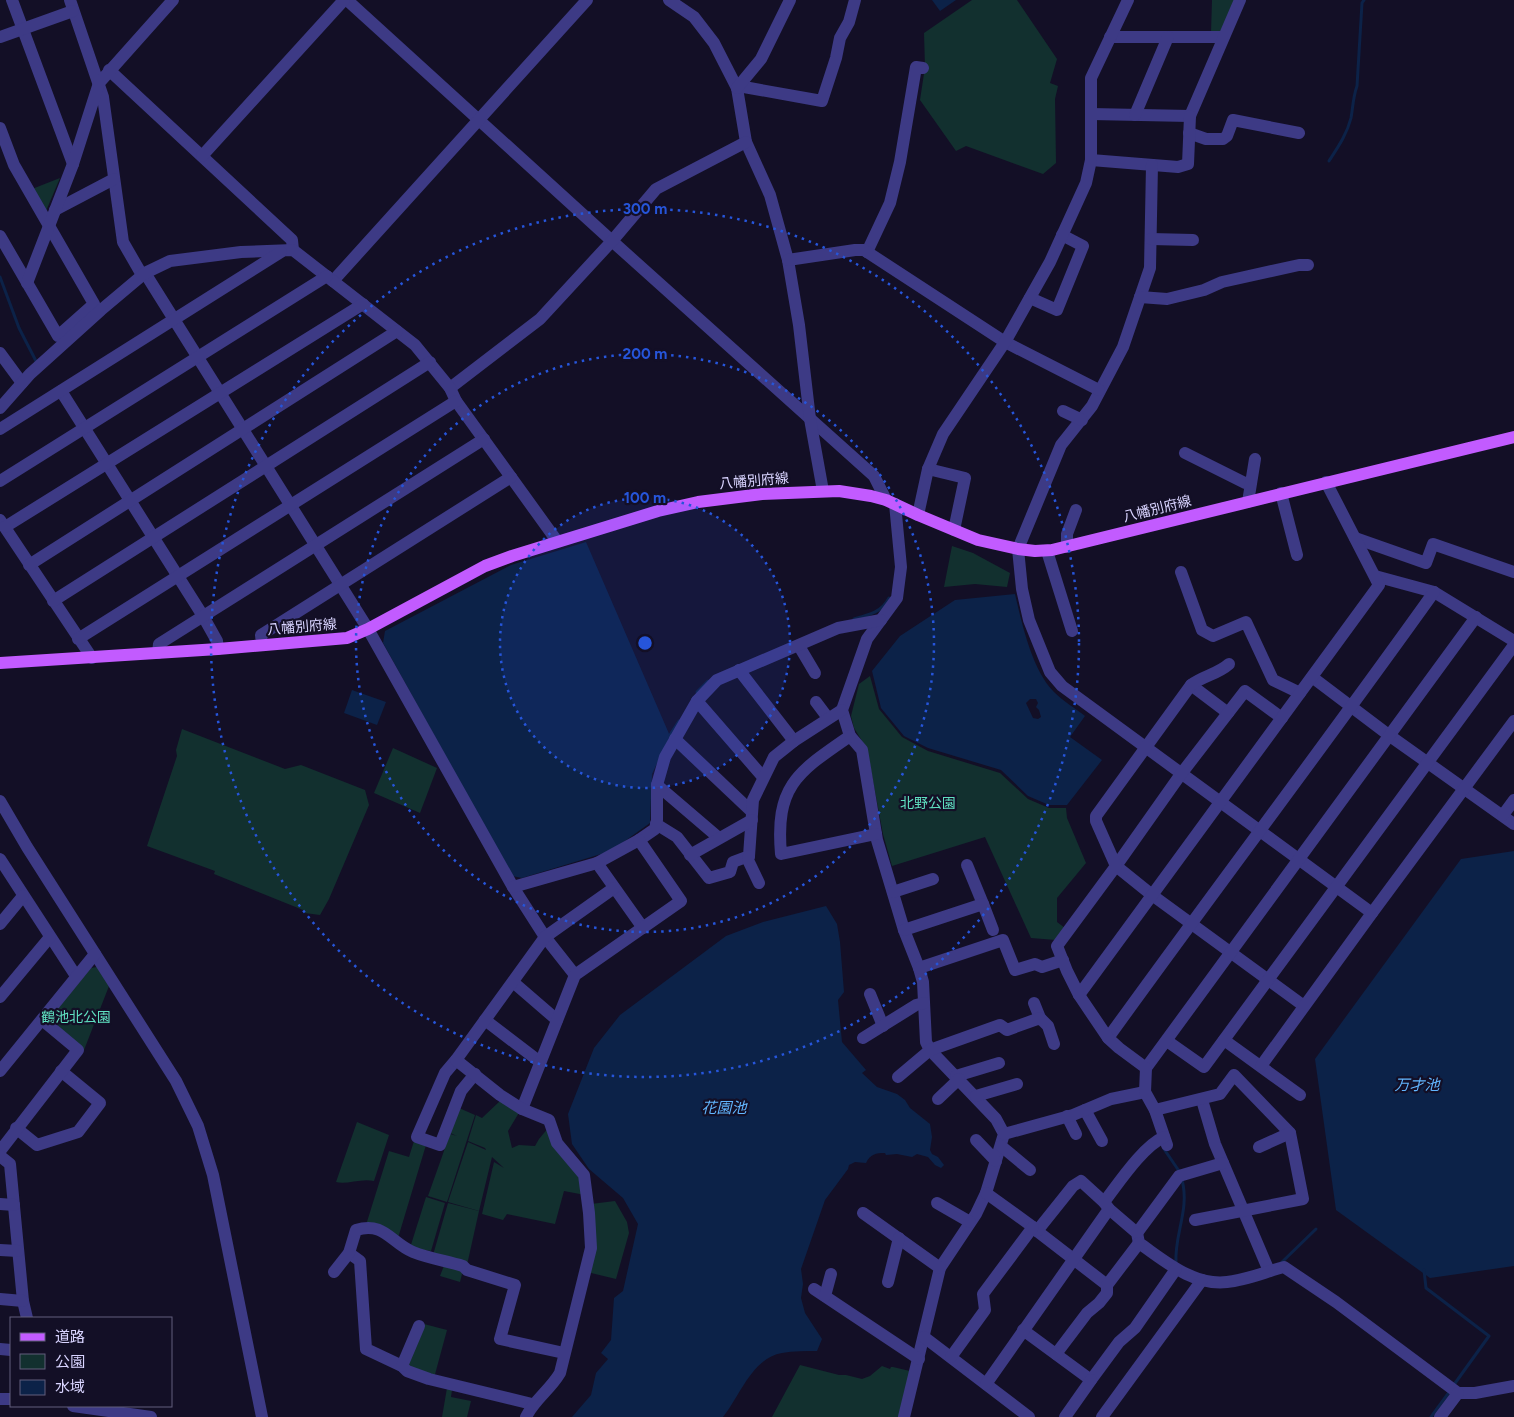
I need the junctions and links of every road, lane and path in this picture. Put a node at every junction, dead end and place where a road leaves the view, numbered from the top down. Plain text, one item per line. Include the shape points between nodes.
1 (12, 0) edge
2 (173, 0) edge
3 (345, 0) edge
4 (587, 0) edge
5 (669, 0) edge
6 (790, 0) edge
7 (855, 0) edge
8 (1128, 0) edge
9 (1240, 0) edge
10 (72, 5) edge
11 (22, 29) junction
12 (1223, 36) junction
13 (0, 37) edge
14 (1110, 37) junction
15 (1168, 37) junction
16 (923, 68) dead end
17 (109, 70) junction
18 (99, 83) junction
19 (737, 88) junction
20 (1091, 114) junction
21 (1135, 115) junction
22 (1190, 116) junction
23 (478, 120) junction
24 (0, 128) edge
25 (1189, 133) junction
26 (1300, 133) dead end
27 (746, 142) junction
28 (202, 156) junction
29 (1091, 160) junction
30 (73, 164) junction
31 (1152, 165) junction
32 (114, 179) junction
33 (55, 210) junction
34 (49, 226) junction
35 (1062, 235) junction
36 (0, 236) edge
37 (1151, 239) junction
38 (1193, 240) dead end
39 (612, 242) junction
40 (288, 251) junction
41 (867, 252) junction
42 (788, 260) junction
43 (1308, 265) dead end
44 (143, 274) junction
45 (330, 278) junction
46 (27, 283) junction
47 (1140, 297) junction
48 (1030, 298) junction
49 (363, 304) junction
50 (173, 319) junction
51 (397, 331) junction
52 (1005, 342) junction
53 (0, 353) edge
54 (196, 357) junction
55 (430, 362) junction
56 (22, 383) junction
57 (450, 388) junction
58 (1099, 390) junction
59 (61, 391) junction
60 (219, 393) junction
61 (456, 401) junction
62 (0, 408) edge
63 (1063, 411) dead end
64 (810, 419) junction
65 (1082, 420) junction
66 (84, 428) junction
67 (0, 429) edge
68 (242, 429) junction
69 (1514, 437) edge
70 (484, 439) junction
71 (1185, 453) dead end
72 (1255, 459) dead end
73 (107, 464) junction
74 (266, 467) junction
75 (928, 469) junction
76 (511, 477) junction
77 (0, 480) edge
78 (1251, 482) junction
79 (1326, 482) junction
80 (823, 491) junction
81 (1281, 493) junction
82 (129, 501) junction
83 (890, 502) junction
84 (1248, 502) junction
85 (291, 506) junction
86 (1076, 510) dead end
87 (918, 515) junction
88 (3, 524) edge
89 (954, 530) junction
90 (153, 538) junction
91 (1355, 538) junction
92 (557, 541) junction
93 (315, 545) junction
94 (1067, 547) junction
95 (1018, 549) junction
96 (1047, 551) junction
97 (1297, 555) dead end
98 (29, 565) junction
99 (1181, 572) dead end
100 (1514, 572) edge
101 (177, 576) junction
102 (1375, 576) junction
103 (340, 584) junction
104 (1434, 592) junction
105 (53, 601) junction
106 (203, 616) junction
107 (1476, 617) junction
108 (881, 620) junction
109 (368, 629) junction
110 (1072, 631) dead end
111 (78, 639) junction
112 (1514, 641) edge
113 (262, 645) junction
114 (1514, 645) edge
115 (799, 646) junction
116 (218, 649) junction
117 (158, 653) junction
118 (92, 658) junction
119 (0, 663) edge
120 (1230, 664) dead end
121 (739, 670) junction
122 (815, 673) dead end
123 (1312, 677) junction
124 (1191, 685) junction
125 (1300, 693) junction
126 (697, 701) junction
127 (816, 702) dead end
128 (1352, 707) junction
129 (842, 710) junction
130 (1228, 713) junction
131 (828, 718) junction
132 (1282, 718) junction
133 (1514, 721) edge
134 (850, 736) junction
135 (1390, 736) junction
136 (675, 739) junction
137 (794, 741) junction
138 (1145, 748) junction
139 (1427, 762) junction
140 (1181, 774) junction
141 (763, 777) junction
142 (656, 786) junction
143 (1465, 788) junction
144 (1514, 800) edge
145 (0, 801) edge
146 (1221, 804) junction
147 (751, 816) junction
148 (1503, 816) junction
149 (656, 824) junction
150 (1514, 824) edge
151 (1259, 832) junction
152 (876, 834) junction
153 (719, 838) junction
154 (639, 840) junction
155 (690, 854) junction
156 (749, 856) junction
157 (0, 859) edge
158 (1299, 860) junction
159 (597, 863) junction
160 (968, 865) dead end
161 (1116, 866) junction
162 (933, 879) dead end
163 (759, 883) dead end
164 (512, 887) junction
165 (1335, 887) junction
166 (614, 888) junction
167 (893, 892) junction
168 (1152, 895) junction
169 (23, 896) junction
170 (983, 904) junction
171 (1372, 912) junction
172 (1191, 923) junction
173 (0, 924) edge
174 (995, 924) dead end
175 (643, 928) junction
176 (904, 930) junction
177 (50, 937) junction
178 (545, 937) junction
179 (1232, 953) junction
180 (95, 954) junction
181 (1063, 960) junction
182 (919, 968) junction
183 (575, 975) junction
184 (76, 976) junction
185 (1268, 979) junction
186 (513, 982) junction
187 (870, 994) dead end
188 (1079, 995) junction
189 (0, 997) edge
190 (924, 1003) junction
191 (1034, 1003) dead end
192 (1304, 1006) junction
193 (1040, 1018) junction
194 (42, 1020) junction
195 (485, 1020) junction
196 (557, 1020) junction
197 (883, 1026) junction
198 (864, 1038) dead end
199 (1108, 1038) junction
200 (1224, 1040) junction
201 (1167, 1041) junction
202 (1054, 1044) dead end
203 (930, 1050) junction
204 (456, 1060) junction
205 (540, 1062) junction
206 (999, 1063) dead end
207 (1261, 1066) junction
208 (1146, 1068) junction
209 (0, 1071) edge
210 (61, 1071) junction
211 (475, 1074) junction
212 (898, 1077) dead end
213 (957, 1078) junction
214 (1017, 1084) dead end
215 (1145, 1092) junction
216 (1300, 1095) dead end
217 (976, 1096) junction
218 (938, 1099) dead end
219 (1202, 1100) junction
220 (522, 1109) junction
221 (1085, 1110) junction
222 (1155, 1110) junction
223 (1067, 1116) junction
224 (16, 1128) junction
225 (1290, 1133) junction
226 (1076, 1134) dead end
227 (976, 1140) dead end
228 (1003, 1140) junction
229 (1102, 1141) dead end
230 (1259, 1147) dead end
231 (0, 1151) edge
232 (0, 1156) edge
233 (996, 1161) junction
234 (1223, 1163) junction
235 (1030, 1170) dead end
236 (986, 1193) junction
237 (937, 1203) dead end
238 (0, 1204) edge
239 (14, 1205) junction
240 (1106, 1206) junction
241 (1243, 1211) junction
242 (863, 1213) dead end
243 (1194, 1220) dead end
244 (970, 1222) junction
245 (1035, 1229) junction
246 (898, 1238) junction
247 (1138, 1238) junction
248 (0, 1250) edge
249 (18, 1251) junction
250 (349, 1253) junction
251 (1073, 1259) junction
252 (940, 1268) junction
253 (1176, 1269) junction
254 (1269, 1271) junction
255 (334, 1272) dead end
256 (831, 1274) dead end
257 (1202, 1280) junction
258 (888, 1282) dead end
259 (1107, 1285) junction
260 (0, 1299) edge
261 (24, 1301) junction
262 (28, 1317) edge
263 (419, 1326) dead end
264 (1022, 1330) junction
265 (924, 1338) junction
266 (564, 1353) junction
267 (1056, 1354) junction
268 (951, 1357) junction
269 (919, 1359) junction
270 (402, 1366) junction
271 (1091, 1380) junction
272 (986, 1384) junction
273 (1514, 1386) edge
274 (1458, 1393) junction
275 (532, 1404) junction
276 (81, 1407) edge
277 (151, 1417) edge
278 (262, 1417) edge
279 (526, 1417) edge
280 (904, 1417) edge
281 (1029, 1417) edge
282 (1065, 1417) edge
283 (1102, 1417) edge
284 (1440, 1417) edge

1 - 11 street
2 - 17 street
3 - 23 street
3 - 28 street
4 - 23 street
5 - 19 street via 694,17 709,36
6 - 19 street via 761,59
7 - 19 street via 822,101
8 - 14 street
9 - 12 street
10 - 11 street
10 - 18 street
11 - 13 street
11 - 30 street
12 - 15 street
12 - 22 street
14 - 15 street
14 - 20 street via 1091,78
15 - 21 street
16 - 41 street via 916,67 890,203
17 - 18 street
17 - 28 street
18 - 30 street
18 - 32 street
19 - 27 street
20 - 21 street
20 - 29 street
21 - 22 street
22 - 25 street
23 - 39 street
23 - 45 street
24 - 34 street via 14,165
25 - 26 street via 1206,139 1223,139 1234,120
25 - 31 street via 1188,164 1178,167
27 - 39 street via 656,189
27 - 42 street via 770,195
28 - 40 street via 292,240
29 - 31 street
29 - 35 street via 1086,183
30 - 33 street
31 - 37 street
32 - 33 street
32 - 44 street via 123,242
33 - 34 street
34 - 46 street
34 - 46 street via 94,304 58,336
35 - 48 street
35 - 48 street via 1083,246 1058,310
36 - 46 street
37 - 38 street
37 - 47 street via 1150,268
39 - 57 street via 540,319
39 - 64 street
40 - 44 street via 240,252 170,261
40 - 45 street
40 - 50 street
41 - 42 street via 861,249
41 - 52 street
42 - 64 street
43 - 47 street via 1222,282 1167,299
44 - 50 street
44 - 56 street
45 - 49 street
45 - 54 street
47 - 58 street via 1124,347
48 - 52 street
49 - 51 street
49 - 60 street
50 - 54 street
50 - 59 street
51 - 55 street
51 - 68 street
52 - 58 street
52 - 75 street via 942,434
53 - 56 street
54 - 60 street
54 - 66 street
55 - 57 street
55 - 74 street
56 - 62 street
57 - 61 street
58 - 65 street
59 - 66 street
59 - 67 street
60 - 68 street
60 - 73 street
61 - 70 street
61 - 85 street
63 - 65 street
64 - 80 street
64 - 83 street via 874,476
65 - 95 street via 1061,445
66 - 73 street
66 - 77 street
68 - 74 street
68 - 82 street
69 - 79 main road, 八幡別府線
70 - 76 street
70 - 93 street
71 - 78 street via 1245,483
72 - 78 street
73 - 82 street
73 - 88 street
74 - 85 street
74 - 90 street
75 - 87 street
75 - 89 street via 965,478
76 - 92 street
76 - 103 street
78 - 84 street
79 - 81 main road, 八幡別府線
79 - 91 street
80 - 83 main road, 八幡別府線 via 857,493
80 - 92 main road, 八幡別府線 via 698,502
81 - 84 main road, 八幡別府線
81 - 97 street
82 - 90 street
82 - 98 street
83 - 87 main road, 八幡別府線
83 - 108 street via 901,567 897,598
84 - 94 main road, 八幡別府線
85 - 93 street
85 - 101 street
86 - 94 street via 1067,534
87 - 89 main road, 八幡別府線
88 - 98 street
89 - 95 main road, 八幡別府線 via 978,540
90 - 101 street
90 - 105 street
91 - 100 street via 1431,566 1433,544
91 - 102 street
92 - 109 main road, 八幡別府線 via 486,566
93 - 103 street
93 - 106 street
94 - 96 main road, 八幡別府線
95 - 96 main road, 八幡別府線
95 - 138 street via 1029,620 1050,672 1062,686
96 - 110 street
98 - 105 street
99 - 125 street via 1185,598 1202,630 1213,636 1246,622 1273,680
101 - 106 street
101 - 111 street
102 - 104 street
102 - 123 street via 1379,584
103 - 109 street
103 - 113 street via 261,635
104 - 107 street
104 - 128 street
105 - 111 street
106 - 116 street
106 - 117 street via 159,644
107 - 112 street
107 - 135 street
108 - 115 street via 838,628
108 - 129 street via 867,639
109 - 113 main road, 八幡別府線 via 335,640
109 - 164 street
111 - 118 street
113 - 116 main road, 八幡別府線
114 - 139 street
115 - 121 street
115 - 122 street
116 - 117 main road, 八幡別府線
117 - 118 main road, 八幡別府線
118 - 119 main road, 八幡別府線
120 - 124 street
121 - 126 street via 717,680
121 - 137 street
123 - 125 street
123 - 128 street
124 - 130 street
124 - 138 street
125 - 132 street
126 - 136 street
126 - 141 street
127 - 131 street
128 - 135 street
128 - 151 street
129 - 131 street
129 - 134 street
130 - 132 street via 1245,691
130 - 140 street
131 - 137 street
132 - 146 street
133 - 143 street
134 - 152 street via 862,750
134 - 152 street via 810,764 794,781 780,816 782,854
135 - 139 street
135 - 158 street
136 - 142 street via 665,757
136 - 147 street
137 - 141 street via 774,757
138 - 140 street
138 - 161 street via 1096,816
139 - 143 street
139 - 165 street
140 - 146 street
140 - 161 street
141 - 147 street via 753,800
142 - 149 street
142 - 153 street
143 - 148 street
143 - 171 street
144 - 148 street
145 - 180 street
146 - 151 street
146 - 168 street
147 - 153 street
147 - 156 street
148 - 150 street
149 - 154 street via 655,829
149 - 155 street via 677,838
151 - 158 street
151 - 172 street
152 - 167 street
153 - 155 street
154 - 159 street
154 - 175 street via 681,901
155 - 156 street via 709,878 730,872 733,862
156 - 163 street
157 - 169 street
158 - 165 street
158 - 179 street
159 - 164 street
159 - 166 street
160 - 170 street
161 - 168 street
161 - 181 street via 1057,946
162 - 167 street
164 - 178 street
165 - 171 street
165 - 185 street
166 - 175 street
166 - 178 street
167 - 176 street
168 - 172 street
168 - 188 street
169 - 173 street
169 - 177 street
170 - 174 street
170 - 176 street via 954,909
171 - 192 street
172 - 179 street
172 - 199 street
175 - 183 street
176 - 182 street
177 - 184 street
177 - 189 street
178 - 183 street
178 - 186 street
179 - 185 street
179 - 201 street
180 - 184 street
180 - 278 street via 176,1081 198,1126 213,1175
181 - 182 street via 1042,967 1035,964 1015,970 1003,940 972,955
181 - 188 street
182 - 190 street
183 - 196 street
184 - 194 street
185 - 192 street
185 - 200 street
186 - 195 street
186 - 196 street
187 - 197 street
188 - 199 street
190 - 197 street
190 - 203 street via 926,1042
191 - 193 street
192 - 207 street
193 - 202 street via 1048,1026
193 - 203 street via 1007,1030 999,1020
194 - 209 street
194 - 210 street via 78,1050
195 - 204 street
195 - 205 street
196 - 205 street
197 - 198 street
199 - 208 street
200 - 201 street via 1204,1067
200 - 207 street
201 - 208 street
203 - 212 street
203 - 213 street
204 - 211 street
204 - 211 street via 445,1073 417,1137 440,1145 461,1091
205 - 220 street
206 - 213 street
207 - 216 street
208 - 215 street
210 - 224 street
210 - 224 street via 100,1103 78,1132 37,1145
211 - 220 street
213 - 217 street
213 - 218 street
214 - 217 street
215 - 221 street via 1111,1099
215 - 222 street
217 - 228 street via 996,1120
219 - 222 street
219 - 225 street via 1220,1094 1234,1075
219 - 234 street
220 - 266 street via 549,1120 557,1142 584,1175 588,1194 591,1248
221 - 223 street
221 - 229 street
222 - 240 street via 1166,1141 1156,1141 1130,1161
223 - 226 street
223 - 228 street
224 - 231 street
225 - 230 street
225 - 241 street via 1302,1199
227 - 233 street
228 - 233 street
228 - 235 street
232 - 239 street via 10,1164
233 - 236 street
234 - 241 street
234 - 247 street via 1179,1176 1160,1194
236 - 244 street
236 - 245 street
237 - 244 street
238 - 239 street
239 - 249 street
240 - 245 street via 1084,1179 1060,1196
240 - 247 street
240 - 251 street
241 - 243 street via 1212,1212
241 - 254 street
242 - 246 street
244 - 252 street
245 - 251 street
245 - 268 street via 984,1294 985,1310
246 - 252 street
246 - 258 street
247 - 253 street
247 - 259 street
248 - 249 street
249 - 261 street
250 - 255 street
250 - 266 street via 356,1230 366,1227 381,1230 412,1251 515,1285 500,1339
250 - 270 street via 360,1261 366,1349
251 - 259 street
251 - 264 street
252 - 265 street
253 - 257 street
253 - 271 street via 1135,1328 1119,1342
254 - 257 street via 1229,1282
254 - 274 street via 1284,1267
256 - 269 street via 820,1293
257 - 283 street
259 - 267 street via 1107,1293 1086,1313
260 - 261 street
261 - 262 street
263 - 270 street
264 - 267 street
264 - 272 street
265 - 268 street
265 - 269 street
266 - 275 street via 560,1373
267 - 271 street
268 - 272 street
269 - 280 street
270 - 275 street via 429,1379
271 - 282 street
272 - 281 street
273 - 274 street
274 - 284 street
275 - 279 street
276 - 277 street

